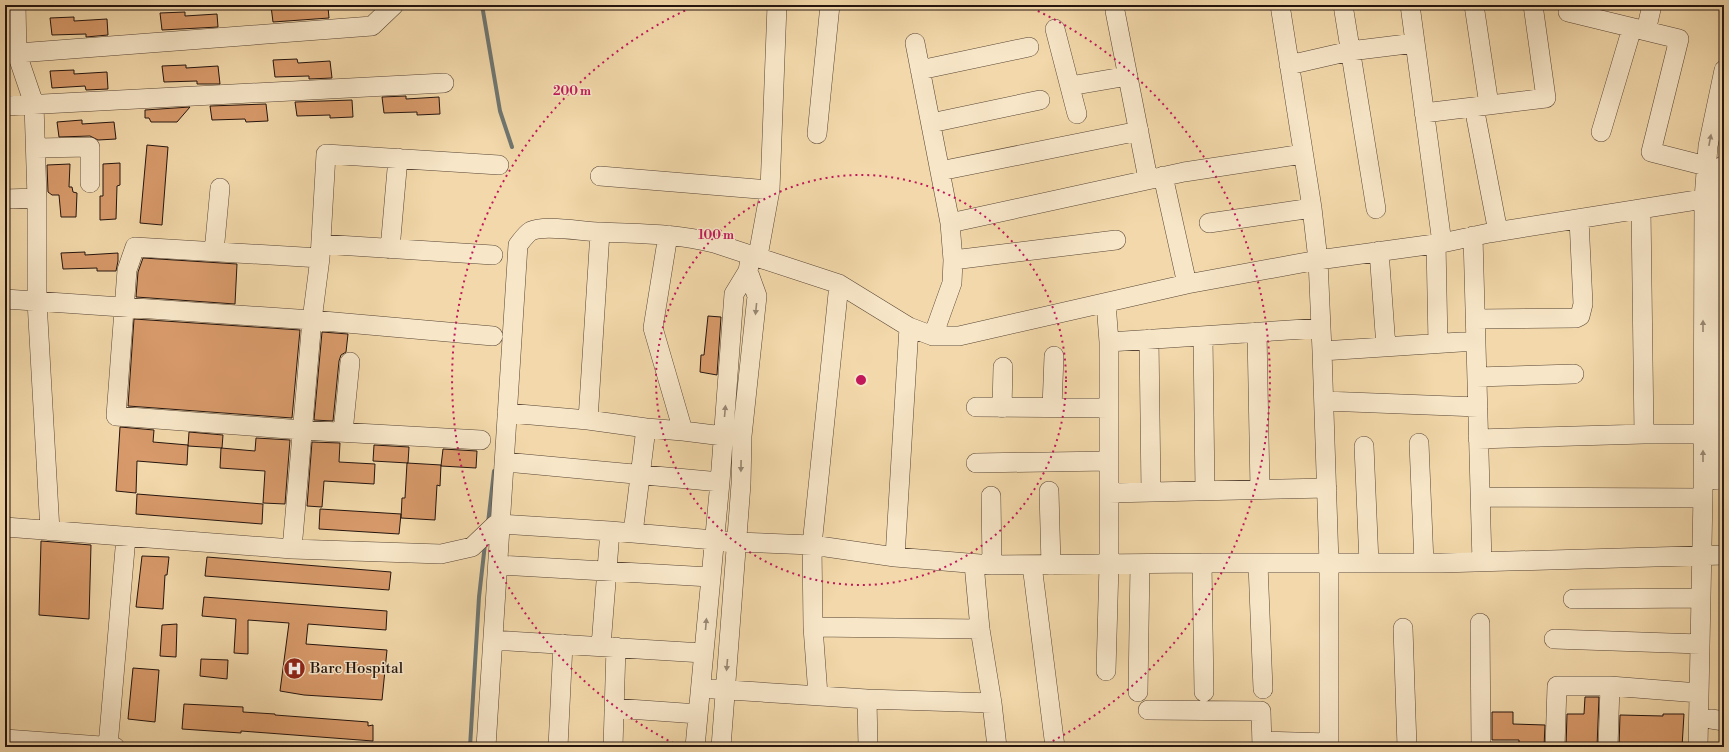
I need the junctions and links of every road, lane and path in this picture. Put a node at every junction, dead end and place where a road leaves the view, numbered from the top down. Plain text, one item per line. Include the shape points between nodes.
1 (16, 5) edge
2 (394, 5) edge
3 (777, 5) edge
4 (830, 5) edge
5 (1280, 5) edge
6 (1343, 5) edge
7 (1410, 5) edge
8 (1474, 5) edge
9 (1533, 5) edge
10 (1652, 5) edge
11 (1115, 11) dead end
12 (1568, 12) dead end
13 (1055, 29) dead end
14 (1639, 30) junction
15 (915, 43) dead end
16 (1415, 43) junction
17 (1029, 47) dead end
18 (1350, 51) junction
19 (11, 54) edge
20 (1290, 65) junction
21 (920, 70) junction
22 (1724, 70) edge
23 (1128, 76) junction
24 (444, 83) dead end
25 (1070, 86) junction
26 (1040, 100) dead end
27 (34, 104) junction
28 (5, 106) edge
29 (1481, 106) junction
30 (1424, 113) junction
31 (1077, 114) dead end
32 (931, 123) junction
33 (1139, 131) junction
34 (1601, 132) dead end
35 (817, 134) dead end
36 (36, 148) junction
37 (1303, 154) junction
38 (398, 158) junction
39 (499, 165) dead end
40 (1718, 167) edge
41 (940, 171) junction
42 (600, 176) dead end
43 (1156, 178) junction
44 (90, 183) dead end
45 (220, 188) dead end
46 (770, 190) junction
47 (37, 198) junction
48 (1713, 198) junction
49 (5, 199) edge
50 (1312, 208) junction
51 (1376, 209) dead end
52 (1641, 209) junction
53 (1579, 219) junction
54 (950, 223) junction
55 (1209, 223) dead end
56 (600, 232) junction
57 (1498, 232) junction
58 (668, 235) junction
59 (1473, 236) junction
60 (1116, 240) dead end
61 (1439, 243) junction
62 (390, 249) junction
63 (320, 251) junction
64 (1379, 251) junction
65 (1722, 251) edge
66 (214, 252) junction
67 (493, 255) dead end
68 (953, 260) junction
69 (1318, 260) junction
70 (753, 261) junction
71 (839, 284) junction
72 (1187, 284) junction
73 (5, 299) edge
74 (37, 301) junction
75 (1106, 303) junction
76 (124, 307) junction
77 (1476, 319) junction
78 (312, 320) junction
79 (1722, 322) edge
80 (909, 327) junction
81 (1320, 328) junction
82 (1256, 332) junction
83 (493, 336) dead end
84 (933, 336) junction
85 (1203, 336) junction
86 (1149, 339) junction
87 (1476, 340) junction
88 (1109, 342) junction
89 (1438, 343) junction
90 (1386, 347) junction
91 (1322, 351) junction
92 (1054, 356) dead end
93 (350, 362) dead end
94 (1003, 367) dead end
95 (1574, 374) dead end
96 (1477, 377) junction
97 (1721, 395) edge
98 (1324, 401) junction
99 (976, 407) dead end
100 (1478, 407) junction
101 (1002, 408) junction
102 (1052, 408) junction
103 (1109, 408) junction
104 (507, 413) junction
105 (588, 420) junction
106 (646, 428) junction
107 (302, 430) junction
108 (682, 430) junction
109 (343, 432) junction
110 (1644, 434) junction
111 (1703, 434) junction
112 (723, 436) junction
113 (481, 440) dead end
114 (1478, 440) junction
115 (1419, 443) dead end
116 (1364, 446) dead end
117 (1109, 461) junction
118 (505, 462) junction
119 (976, 463) dead end
120 (640, 474) junction
121 (1720, 480) edge
122 (720, 482) junction
123 (1327, 488) junction
124 (1260, 489) junction
125 (1049, 491) dead end
126 (1205, 491) junction
127 (1151, 492) junction
128 (1109, 493) junction
129 (991, 496) dead end
130 (1480, 497) junction
131 (1703, 498) junction
132 (498, 525) junction
133 (5, 528) edge
134 (50, 531) junction
135 (610, 531) junction
136 (633, 533) junction
137 (126, 537) junction
138 (715, 540) junction
139 (737, 542) junction
140 (812, 546) junction
141 (292, 549) junction
142 (1713, 555) edge
143 (895, 556) junction
144 (1482, 562) junction
145 (1202, 563) junction
146 (1369, 563) junction
147 (1424, 563) junction
148 (983, 564) junction
149 (1140, 564) junction
150 (1258, 564) junction
151 (1329, 564) junction
152 (498, 565) junction
153 (1032, 565) junction
154 (1050, 565) junction
155 (1109, 565) junction
156 (607, 571) junction
157 (710, 577) junction
158 (1701, 598) junction
159 (1574, 599) dead end
160 (1480, 623) dead end
161 (813, 627) junction
162 (1403, 628) dead end
163 (980, 629) junction
164 (1554, 639) dead end
165 (493, 640) junction
166 (563, 644) junction
167 (1700, 644) junction
168 (608, 647) junction
169 (703, 653) junction
170 (1106, 671) dead end
171 (1610, 686) junction
172 (700, 688) junction
173 (1263, 689) dead end
174 (725, 691) junction
175 (1138, 692) dead end
176 (1204, 692) dead end
177 (1699, 693) junction
178 (818, 695) junction
179 (867, 699) junction
180 (992, 703) junction
181 (614, 708) junction
182 (1148, 710) dead end
183 (698, 714) junction
184 (1717, 720) edge
185 (5, 738) edge
186 (1262, 744) edge
187 (66, 745) edge
188 (1329, 745) edge
189 (111, 747) edge
190 (486, 747) edge
191 (558, 747) edge
192 (612, 747) edge
193 (695, 747) edge
194 (721, 747) edge
195 (868, 747) edge
196 (997, 747) edge
197 (1055, 747) edge
198 (1407, 747) edge
199 (1481, 747) edge
200 (1555, 747) edge
201 (1608, 747) edge
202 (1698, 747) edge
203 (1710, 747) edge

1 - 19 street
2 - 19 street via 372,26
3 - 46 street
4 - 35 street
5 - 20 street
6 - 18 street
7 - 16 street
8 - 29 street
9 - 29 street via 1546,98
10 - 14 street
11 - 23 street
12 - 14 street
13 - 25 street
14 - 34 street
14 - 40 street via 1679,40 1651,152
15 - 21 street
16 - 18 street
16 - 30 street
17 - 21 street
18 - 20 street
18 - 51 street
19 - 27 street
20 - 37 street
21 - 32 street
40 -> 22 street via 1708,146
23 - 25 street
23 - 33 street
24 - 27 street
25 - 31 street
26 - 32 street
27 - 28 street
27 - 36 street
29 - 30 street
29 - 57 street
30 - 61 street
32 - 41 street
33 - 41 street
33 - 43 street
36 - 44 street via 90,147
36 - 47 street
37 - 43 street
37 - 50 street
38 - 39 street
38 - 62 street
38 - 63 street via 326,154
40 - 48 street
41 - 54 street
42 - 46 street
43 - 54 street
43 - 72 street
45 - 66 street
46 - 70 street
47 - 49 street
47 - 74 street
48 - 52 street
48 - 65 street
111 -> 48 street
50 - 55 street
50 - 69 street
52 - 53 street
52 - 110 street
53 - 57 street
53 - 77 street via 1583,304 1580,316
54 - 68 street
56 - 58 street
56 - 104 street via 548,228 531,231 518,244
56 - 105 street
57 - 59 street
58 - 70 street via 694,238
58 - 108 street via 653,328
59 - 61 street
59 - 77 street
60 - 68 street
61 - 64 street
61 - 89 street
62 - 63 street
62 - 67 street
63 - 66 street
63 - 78 street
64 - 69 street
64 - 90 street
65 - 79 street
66 - 76 street via 135,247 127,270
68 - 84 street via 952,283
69 - 72 street
69 - 81 street
70 - 71 street
112 -> 70 street via 734,294
70 -> 139 street via 757,296 742,436
71 - 80 street
71 - 140 street
72 - 75 street
73 - 74 street
74 - 76 street
74 - 134 street
75 - 84 street via 959,336
75 - 88 street
76 - 78 street
76 - 107 street via 116,416
77 - 87 street
78 - 83 street
78 - 107 street
79 - 97 street
80 - 84 street
80 - 143 street
81 - 82 street
81 - 91 street
82 - 85 street
82 - 124 street
85 - 86 street
85 - 126 street
86 - 88 street
86 - 127 street
87 - 89 street
87 - 96 street
88 - 103 street
89 - 90 street
90 - 91 street
91 - 98 street
92 - 102 street
93 - 109 street
94 - 101 street
95 - 96 street
96 - 100 street
97 - 121 street
98 - 100 street
98 - 123 street
99 - 101 street
100 - 114 street
101 - 102 street
102 - 103 street
103 - 117 street
104 - 105 street
104 - 118 street
105 - 106 street
106 - 108 street
106 - 120 street
107 - 109 street
107 - 141 street
108 - 112 street
109 - 113 street
110 - 111 street
110 - 114 street
131 -> 111 street
112 - 122 street
114 - 130 street
115 - 147 street
116 - 146 street
117 - 119 street
117 - 128 street
118 - 120 street
118 - 132 street
120 - 122 street
120 - 136 street
121 - 142 street
122 - 138 street
123 - 124 street
123 - 151 street
124 - 126 street
125 - 154 street
126 - 127 street
127 - 128 street
128 - 155 street
129 - 148 street
130 - 131 street
130 - 144 street
131 - 142 street
132 - 135 street
132 - 141 street via 472,547 441,554
132 - 152 street
133 - 134 street
134 - 137 street
135 - 136 street
135 - 156 street
136 - 138 street
137 - 141 street
137 - 189 street
138 - 139 street
138 - 157 street
139 - 140 street
139 -> 174 street
140 - 143 street
140 - 161 street
142 - 144 street
142 - 158 street
142 - 184 street
143 - 148 street
144 - 147 street
145 - 149 street
145 - 150 street
145 - 176 street
146 - 147 street
146 - 151 street
148 - 153 street
148 - 163 street
149 - 155 street
149 - 175 street
150 - 151 street
150 - 173 street
151 - 188 street
152 - 156 street
152 - 165 street
153 - 154 street
153 - 197 street
154 - 155 street
155 - 170 street
156 - 157 street
156 - 168 street
169 -> 157 street
158 - 159 street
158 - 167 street
160 - 199 street
161 - 163 street
161 - 178 street
162 - 198 street
163 - 180 street
164 - 167 street
165 - 166 street
165 - 190 street
166 - 168 street
166 - 191 street
167 - 177 street
168 - 169 street
168 - 181 street
169 - 172 street
171 - 177 street
171 - 200 street via 1557,686
171 - 201 street
172 - 174 street
172 - 183 street
174 - 178 street
174 - 194 street
177 - 202 street
178 - 179 street
179 - 180 street
179 - 195 street
180 - 196 street
181 - 183 street
181 - 192 street
182 - 186 street via 1261,711
183 - 193 street
184 - 203 street
185 - 187 street
186 - 188 street
187 - 189 street

